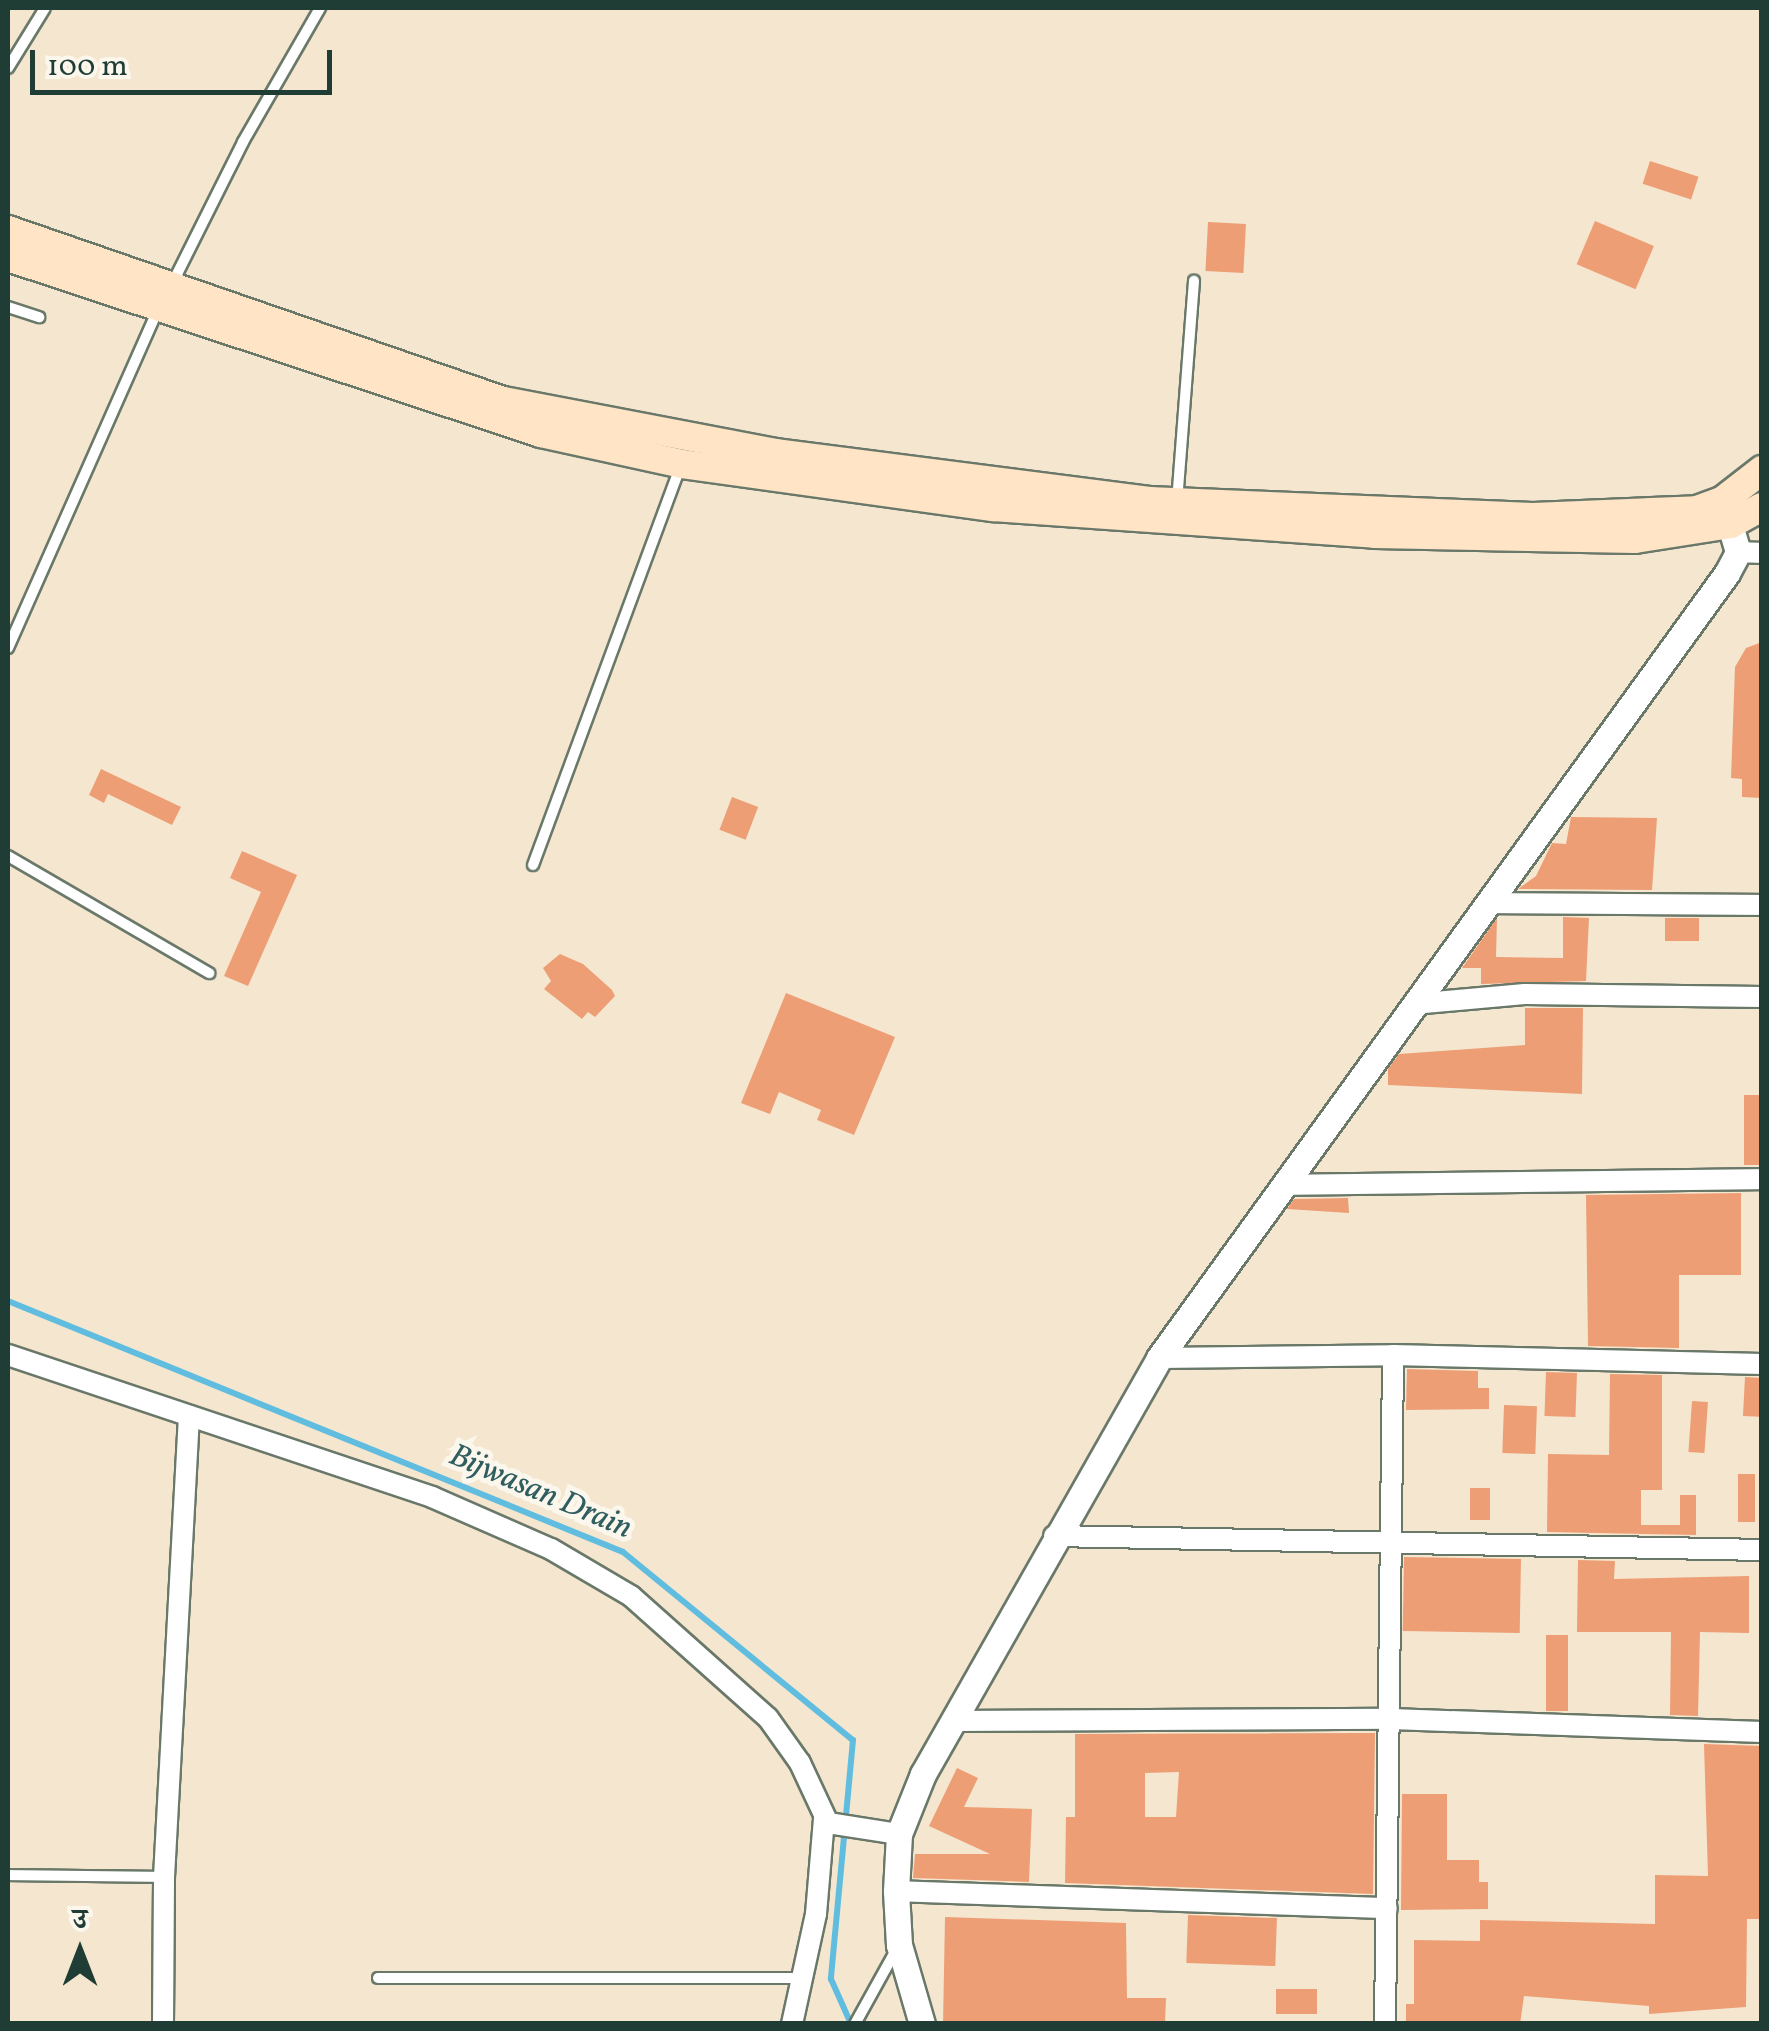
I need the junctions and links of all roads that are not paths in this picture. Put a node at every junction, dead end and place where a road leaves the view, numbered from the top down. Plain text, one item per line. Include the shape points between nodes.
1 (45, 8) edge
2 (320, 8) edge
3 (8, 68) edge
4 (8, 230) edge
5 (8, 257) edge
6 (1194, 281) dead end
7 (164, 298) junction
8 (8, 306) edge
9 (39, 317) dead end
10 (682, 464) junction
11 (1762, 470) edge
12 (1177, 503) junction
13 (1762, 508) edge
14 (1726, 513) junction
15 (1750, 553) edge
16 (8, 648) edge
17 (8, 856) edge
18 (533, 865) dead end
19 (1487, 903) junction
20 (1762, 905) edge
21 (210, 972) dead end
22 (1762, 996) edge
23 (1413, 1004) junction
24 (1762, 1179) edge
25 (1282, 1184) junction
26 (1393, 1355) junction
27 (8, 1356) edge
28 (1159, 1358) junction
29 (1762, 1364) edge
30 (189, 1416) junction
31 (1054, 1536) junction
32 (1391, 1543) junction
33 (1762, 1550) edge
34 (1390, 1720) junction
35 (952, 1721) junction
36 (1762, 1732) edge
37 (829, 1828) junction
38 (892, 1834) junction
39 (8, 1876) edge
40 (164, 1877) junction
41 (896, 1891) junction
42 (1387, 1908) junction
43 (899, 1944) junction
44 (378, 1978) dead end
45 (801, 1978) junction
46 (857, 2018) edge
47 (163, 2024) edge
48 (792, 2024) edge
49 (922, 2024) edge
50 (1386, 2024) edge

1 - 3 lane
2 - 7 lane
4 - 7 main road
5 - 7 main road
6 - 12 lane
7 - 10 main road via 541,433
7 - 12 main road via 552,414 775,453
7 - 16 lane
8 - 9 lane
10 - 14 main road via 993,507 1176,524 1635,539
10 - 18 lane
11 - 14 main road
12 - 14 main road via 1534,517
13 - 14 main road
14 - 15 street
15 - 19 street
17 - 21 lane
19 - 20 street
19 - 23 street
22 - 23 street via 1524,994
23 - 25 street
24 - 25 street
25 - 28 street
26 - 28 street
26 - 29 street
26 - 32 street
27 - 30 street
28 - 31 street
30 - 37 street via 432,1497 607,1579 768,1718 800,1763
30 - 40 street
31 - 32 street
31 - 35 street
32 - 33 street
32 - 34 street
34 - 35 street
34 - 36 street
34 - 42 street
35 - 38 street
37 - 38 street
37 - 45 street
38 - 41 street
39 - 40 lane
40 - 47 street
41 - 42 street
41 - 43 street
42 - 50 street
43 - 46 lane
43 - 49 street
44 - 45 lane
45 - 48 street

